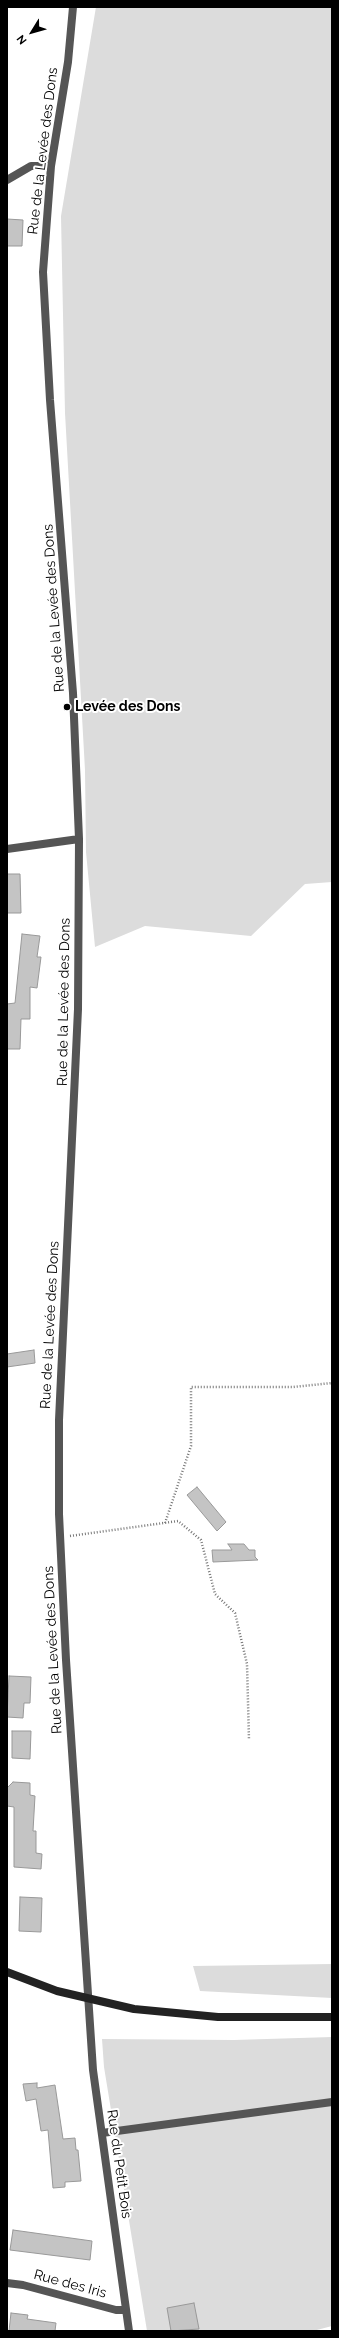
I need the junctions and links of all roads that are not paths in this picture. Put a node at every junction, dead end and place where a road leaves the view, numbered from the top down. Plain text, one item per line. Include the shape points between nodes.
1 (73, 7) edge
2 (52, 166) junction
3 (7, 180) edge
4 (79, 839) junction
5 (7, 849) edge
6 (7, 1972) edge
7 (87, 1999) junction
8 (332, 2017) edge
9 (332, 2102) edge
10 (102, 2133) junction
11 (7, 2284) edge
12 (126, 2310) junction
13 (129, 2331) edge

1 - 2 street, Rue de la Levée des Dons via 68,62
2 - 3 street via 31,166
2 - 4 street, Rue de la Levée des Dons via 44,254 44,308 73,693
4 - 5 street
4 - 7 street, Rue de la Levée des Dons via 78,1009 59,1420 60,1537
6 - 7 street via 57,1991
7 - 8 street via 134,2009 190,2016
7 - 10 street, Rue du Petit Bois
9 - 10 street
10 - 12 street, Rue du Petit Bois
11 - 12 street, Rue des Iris via 23,2285 116,2310
12 - 13 street, Rue du Petit Bois

